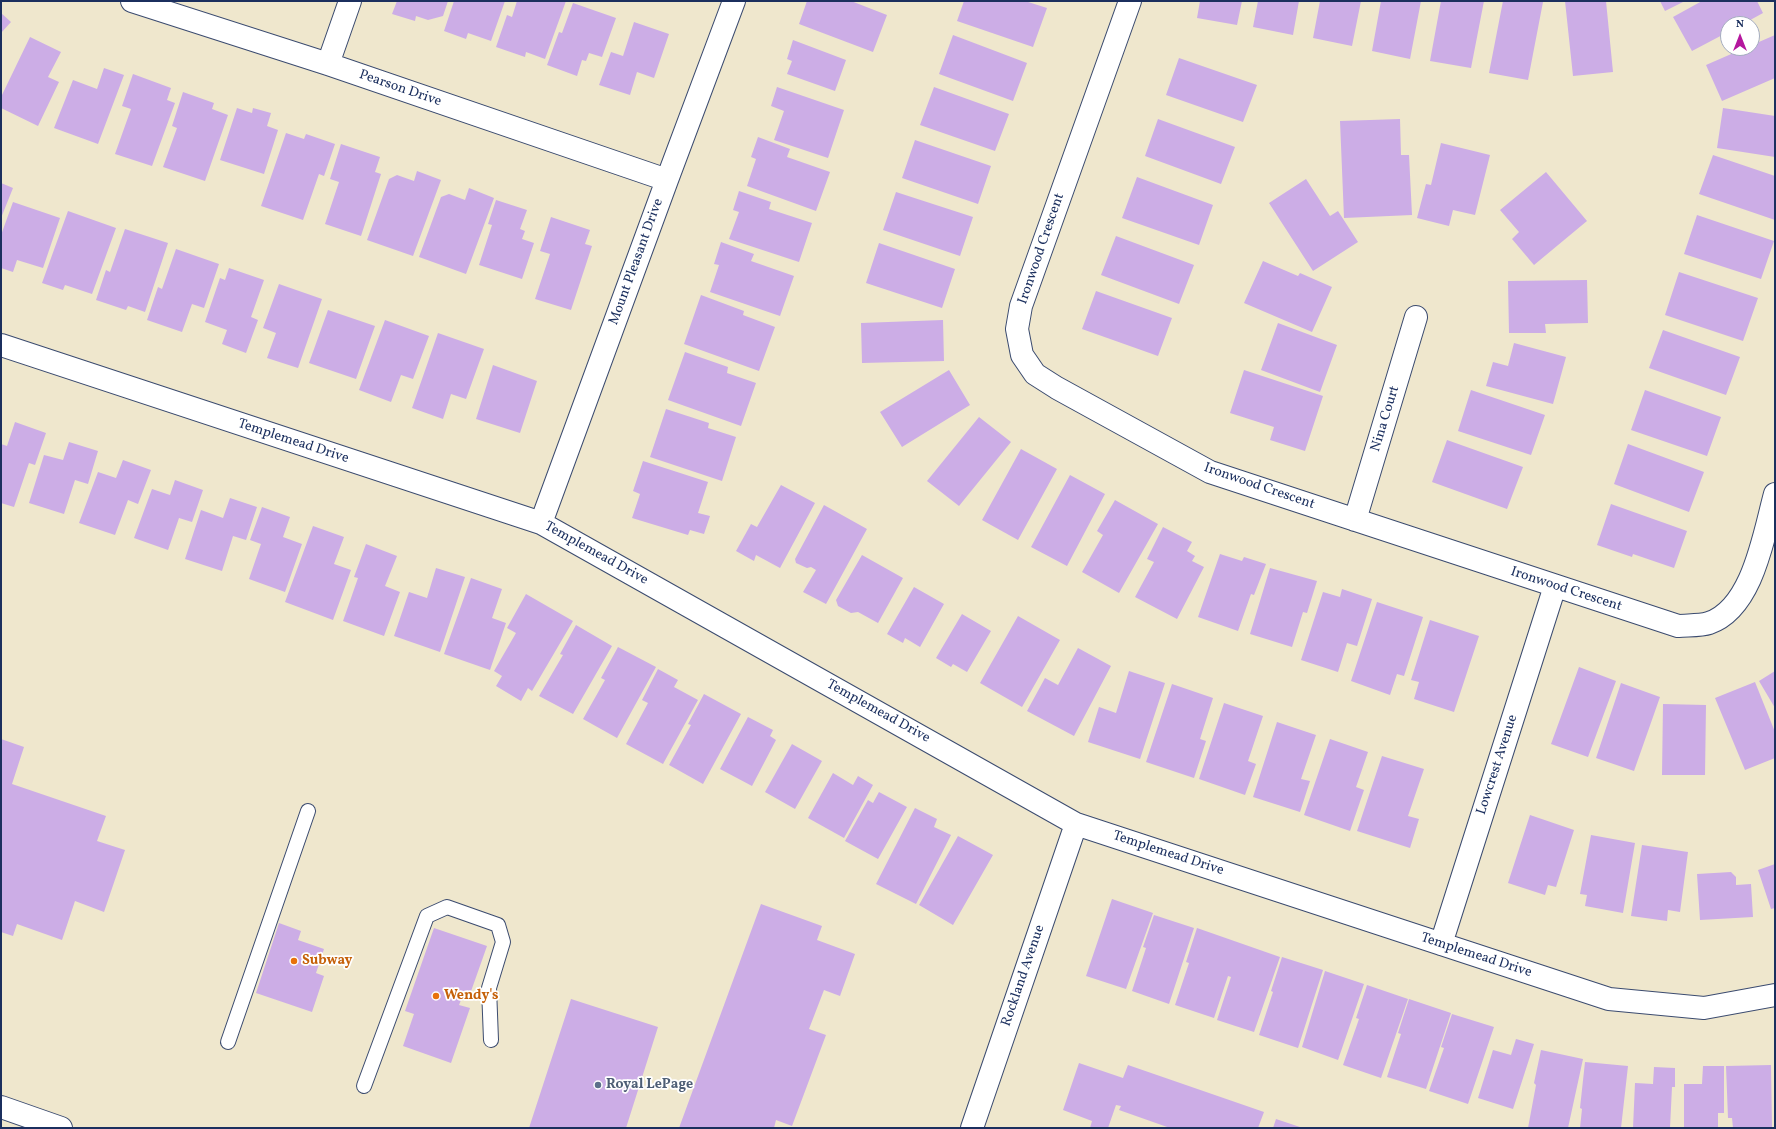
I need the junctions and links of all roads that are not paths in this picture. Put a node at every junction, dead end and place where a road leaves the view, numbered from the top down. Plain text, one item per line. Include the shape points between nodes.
1 (132, 1) edge
2 (350, 1) edge
3 (734, 1) edge
4 (1130, 1) edge
5 (328, 64) junction
6 (667, 180) junction
7 (1416, 317) dead end
8 (1, 345) edge
9 (1775, 494) edge
10 (1355, 520) junction
11 (541, 523) junction
12 (1555, 586) junction
13 (308, 811) dead end
14 (1076, 824) junction
15 (1440, 944) junction
16 (1775, 995) edge
17 (491, 1040) dead end
18 (228, 1042) dead end
19 (364, 1086) dead end
20 (1, 1108) edge
21 (61, 1128) edge
22 (972, 1128) edge

1 - 5 street, Pearson Drive
2 - 5 street
3 - 6 street, Mount Pleasant Drive
4 - 10 street, Ironwood Crescent via 1021,306 1017,328 1022,355 1035,374 1056,388 1210,472
5 - 6 street, Pearson Drive
6 - 11 street, Mount Pleasant Drive
7 - 10 street, Nina Court
8 - 11 street, Templemead Drive
9 - 12 street, Ironwood Crescent via 1750,580 1739,600 1726,614 1708,623 1678,626
10 - 12 street, Ironwood Crescent
11 - 14 street, Templemead Drive
12 - 15 street, Lowcrest Avenue
13 - 18 lane
14 - 15 street, Templemead Drive
14 - 22 street, Rockland Avenue
15 - 16 street, Templemead Drive via 1609,999 1704,1008
17 - 19 lane via 489,988 504,942 498,925 447,908 426,916
20 - 21 street

